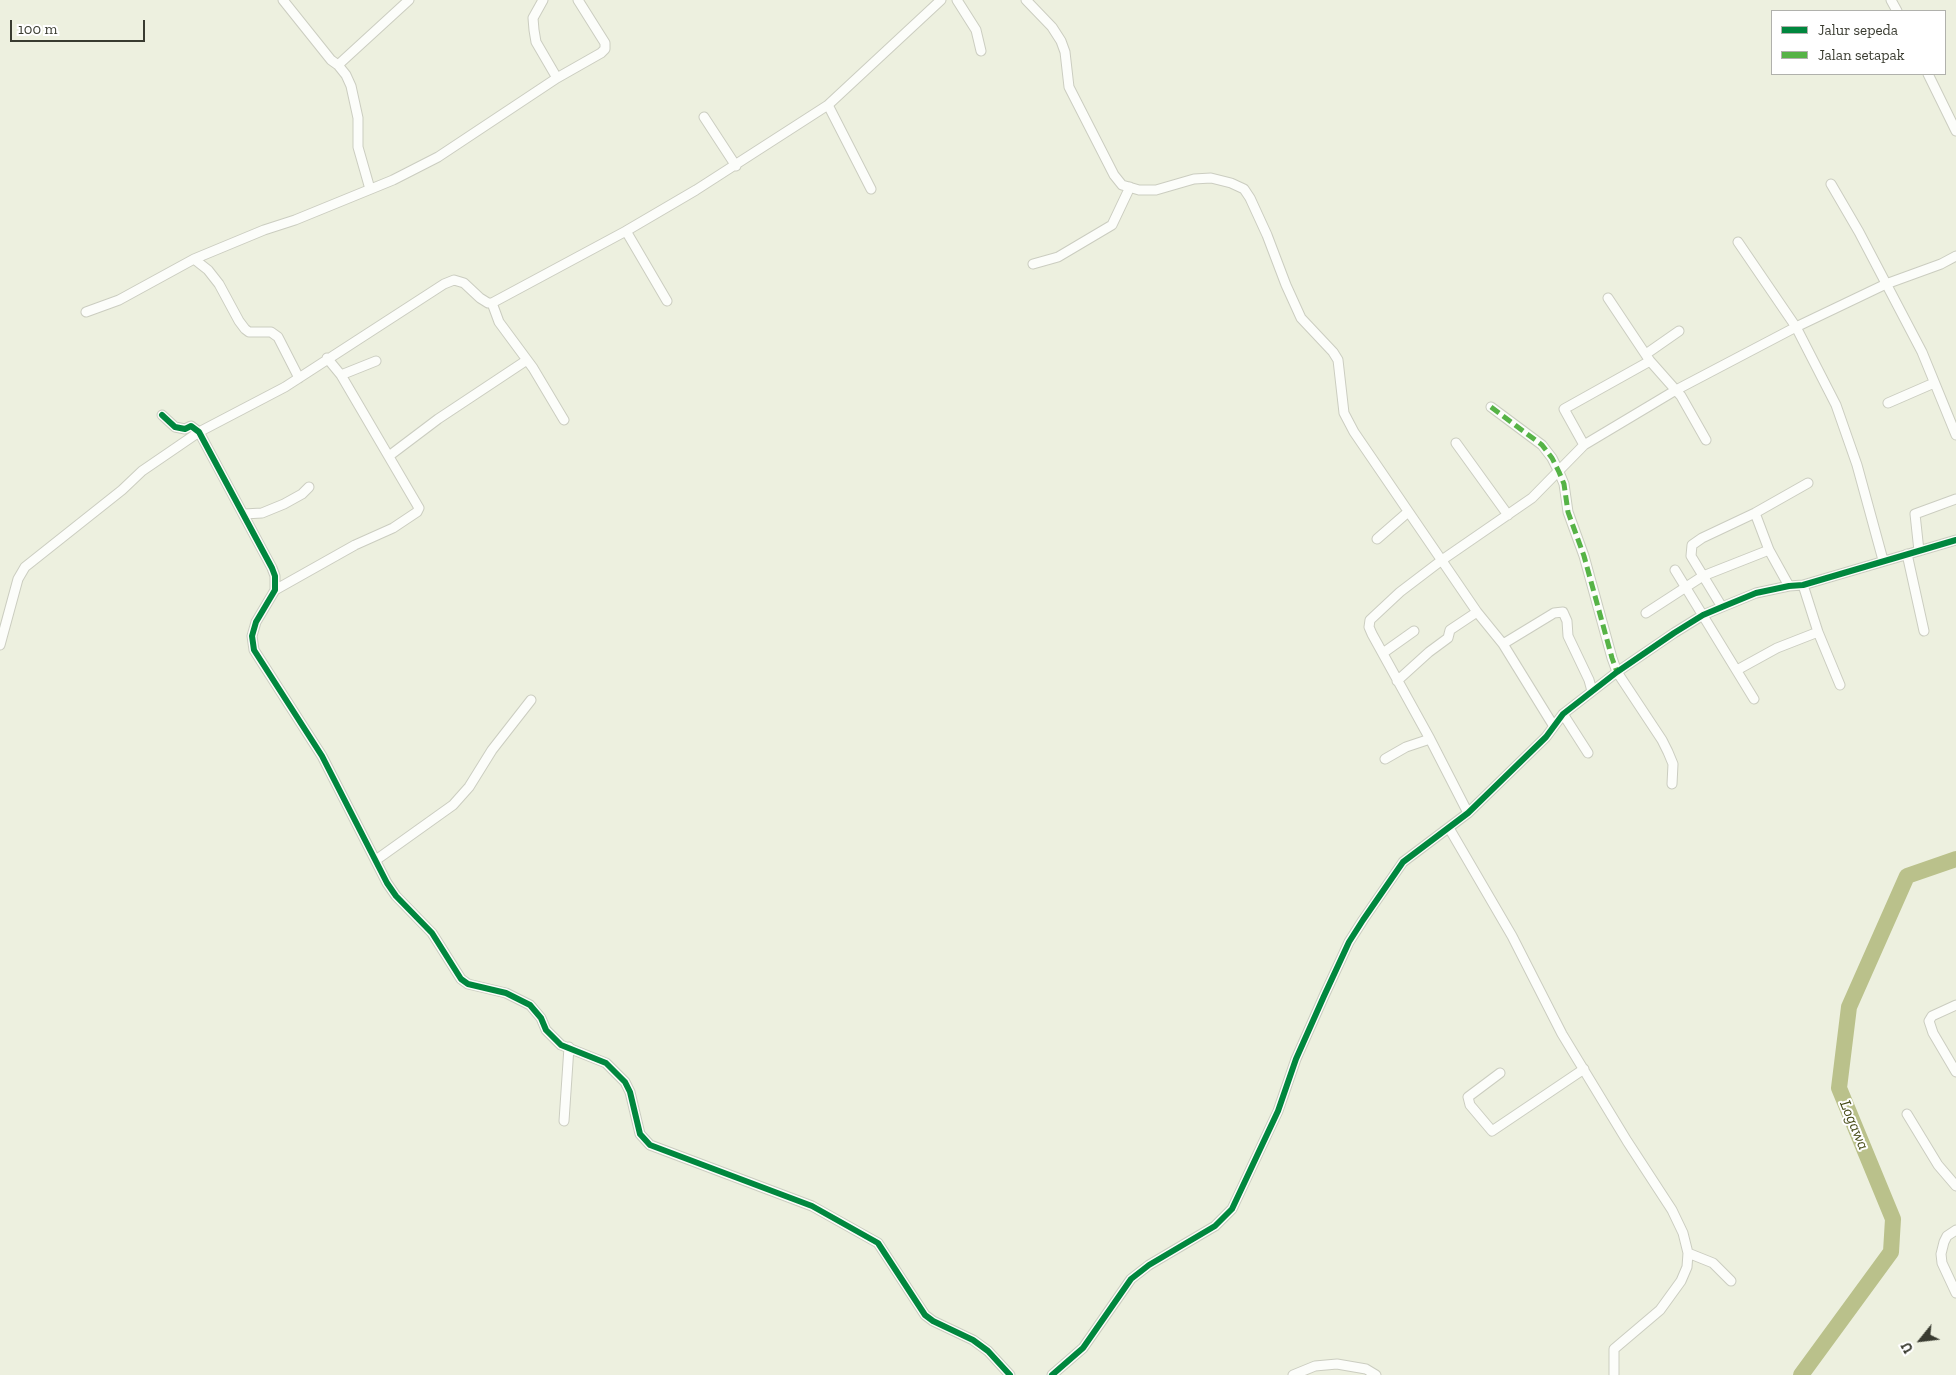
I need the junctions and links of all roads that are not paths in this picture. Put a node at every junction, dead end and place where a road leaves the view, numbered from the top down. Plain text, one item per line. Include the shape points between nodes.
1 (283, 0) edge
2 (409, 0) edge
3 (543, 0) edge
4 (578, 0) edge
5 (941, 0) edge
6 (957, 0) edge
7 (1026, 0) edge
8 (981, 51) dead end
9 (338, 65) junction
10 (1928, 75) edge
11 (557, 78) junction
12 (828, 105) junction
13 (704, 117) dead end
14 (1956, 131) edge
15 (736, 166) junction
16 (1831, 184) dead end
17 (1130, 187) junction
18 (370, 189) junction
19 (871, 189) dead end
20 (626, 231) junction
21 (1738, 242) dead end
22 (1956, 256) edge
23 (194, 259) junction
24 (1033, 264) dead end
25 (1886, 284) junction
26 (1608, 298) dead end
27 (667, 301) dead end
28 (492, 303) junction
29 (86, 312) dead end
30 (1796, 326) junction
31 (1679, 331) dead end
32 (327, 358) junction
33 (1648, 358) junction
34 (528, 360) junction
35 (376, 361) dead end
36 (341, 374) junction
37 (299, 378) junction
38 (1934, 383) junction
39 (1676, 390) junction
40 (1888, 403) dead end
41 (1491, 407) dead end
42 (162, 415) dead end
43 (564, 420) dead end
44 (200, 432) junction
45 (1956, 435) edge
46 (1706, 440) dead end
47 (1456, 443) dead end
48 (1584, 445) junction
49 (390, 456) junction
50 (1559, 472) junction
51 (1808, 483) dead end
52 (309, 488) dead end
53 (1956, 499) edge
54 (1408, 512) junction
55 (1755, 513) junction
56 (244, 514) junction
57 (1508, 515) junction
58 (1377, 540) dead end
59 (1956, 540) edge
60 (1769, 550) junction
61 (1919, 551) junction
62 (1907, 554) junction
63 (1442, 560) junction
64 (1883, 560) junction
65 (1674, 570) dead end
66 (1703, 576) junction
67 (1803, 585) junction
68 (1789, 586) junction
69 (1686, 588) junction
70 (274, 590) junction
71 (1722, 607) junction
72 (1477, 612) junction
73 (1646, 613) dead end
74 (1703, 615) junction
75 (1414, 631) dead end
76 (1924, 631) dead end
77 (1818, 632) junction
78 (1502, 644) junction
79 (0, 645) edge
80 (1382, 653) junction
81 (1737, 670) junction
82 (1618, 672) junction
83 (1397, 681) junction
84 (1840, 684) dead end
85 (1592, 691) junction
86 (1754, 699) dead end
87 (531, 700) dead end
88 (1563, 714) junction
89 (1553, 725) junction
90 (1430, 740) junction
91 (1588, 754) dead end
92 (1385, 759) dead end
93 (1672, 784) dead end
94 (1468, 813) junction
95 (1449, 828) junction
96 (376, 860) junction
97 (1956, 1005) edge
98 (569, 1046) junction
99 (1584, 1069) junction
100 (1956, 1072) edge
101 (1500, 1073) dead end
102 (1907, 1114) dead end
103 (564, 1121) dead end
104 (1956, 1186) edge
105 (1956, 1230) edge
106 (1688, 1253) junction
107 (1732, 1281) dead end
108 (1956, 1294) edge
109 (1010, 1375) edge
110 (1052, 1375) edge
111 (1292, 1375) edge
112 (1376, 1375) edge
113 (1614, 1375) edge

1 - 9 street
2 - 9 street
3 - 11 street via 533,18 536,42
4 - 11 street via 605,49
5 - 12 street
6 - 8 street via 976,30
7 - 17 street via 1061,41 1073,95 1114,175 1122,185
9 - 18 street via 351,86 358,118 357,142
10 - 14 street
11 - 18 street via 438,157
12 - 15 street
12 - 19 street
13 - 15 street
15 - 20 street
16 - 25 street
17 - 24 street via 1112,224 1058,257
17 - 54 street via 1156,190 1211,178 1244,189 1302,318 1338,360 1344,413
18 - 23 street
20 - 27 street
20 - 28 street
21 - 30 street
22 - 25 street
23 - 29 street via 119,300
23 - 37 street via 219,284 245,329 249,332 272,332 278,337
25 - 30 street
25 - 38 street via 1922,352
26 - 33 street
28 - 32 street via 464,283 454,280
28 - 34 street via 499,322
30 - 39 street
30 - 64 street via 1836,404 1857,465
31 - 33 street
32 - 36 street
32 - 37 street
33 - 39 street
33 - 48 street via 1564,409
34 - 43 street
34 - 49 street via 438,419
35 - 36 street
36 - 49 street
37 - 44 street
38 - 40 street
38 - 45 street
39 - 46 street
39 - 48 street
41 - 50 street via 1542,445
42 - 44 street via 176,427 185,429 191,426
44 - 56 street
44 - 79 street via 142,470 122,490 25,567 18,579
47 - 57 street
48 - 50 street
49 - 70 street via 419,504 417,512 393,528 354,545
50 - 57 street
50 - 82 street via 1568,512
51 - 55 street
52 - 56 street via 262,513
53 - 61 street via 1915,514
54 - 58 street
54 - 63 street
55 - 60 street
55 - 66 street via 1692,545 1692,556
56 - 70 street via 272,568
57 - 63 street
59 - 61 street
60 - 66 street
60 - 68 street
61 - 62 street
62 - 64 street
62 - 76 street
63 - 72 street
63 - 80 street via 1370,620 1372,634
64 - 67 street
65 - 69 street
66 - 69 street
66 - 71 street
67 - 68 street
67 - 77 street
68 - 71 street via 1756,593
69 - 73 street
69 - 74 street
70 - 96 street via 254,629 254,650 322,756
71 - 74 street
72 - 78 street
72 - 83 street via 1450,630 1448,638
74 - 81 street
74 - 82 street
75 - 80 street
77 - 81 street via 1777,648
77 - 84 street
78 - 85 street via 1554,613 1563,612 1568,636
78 - 89 street
80 - 83 street
81 - 86 street
82 - 85 street
82 - 93 street via 1668,752
83 - 90 street
85 - 88 street
87 - 96 street via 453,805
88 - 89 street
88 - 91 street
89 - 94 street via 1546,736
90 - 92 street via 1406,747
90 - 94 street
94 - 95 street
95 - 99 street
95 - 110 street via 1403,862 1349,942 1296,1059 1278,1111 1232,1209 1215,1226 1131,1279 1083,1348
96 - 98 street via 390,889 432,933 461,979 468,984 506,993 530,1005 546,1030 561,1044
97 - 100 street via 1932,1016 1929,1021
98 - 103 street
98 - 109 street via 606,1063 625,1082 640,1134 650,1145 812,1206 878,1243 925,1315 933,1322 973,1340
99 - 101 street via 1492,1131 1470,1105 1468,1097
99 - 106 street via 1672,1210
102 - 104 street via 1938,1164
105 - 108 street via 1947,1236 1941,1254
106 - 107 street via 1713,1263
106 - 113 street via 1687,1267 1670,1298 1614,1349
111 - 112 street via 1315,1366 1337,1364 1366,1369

